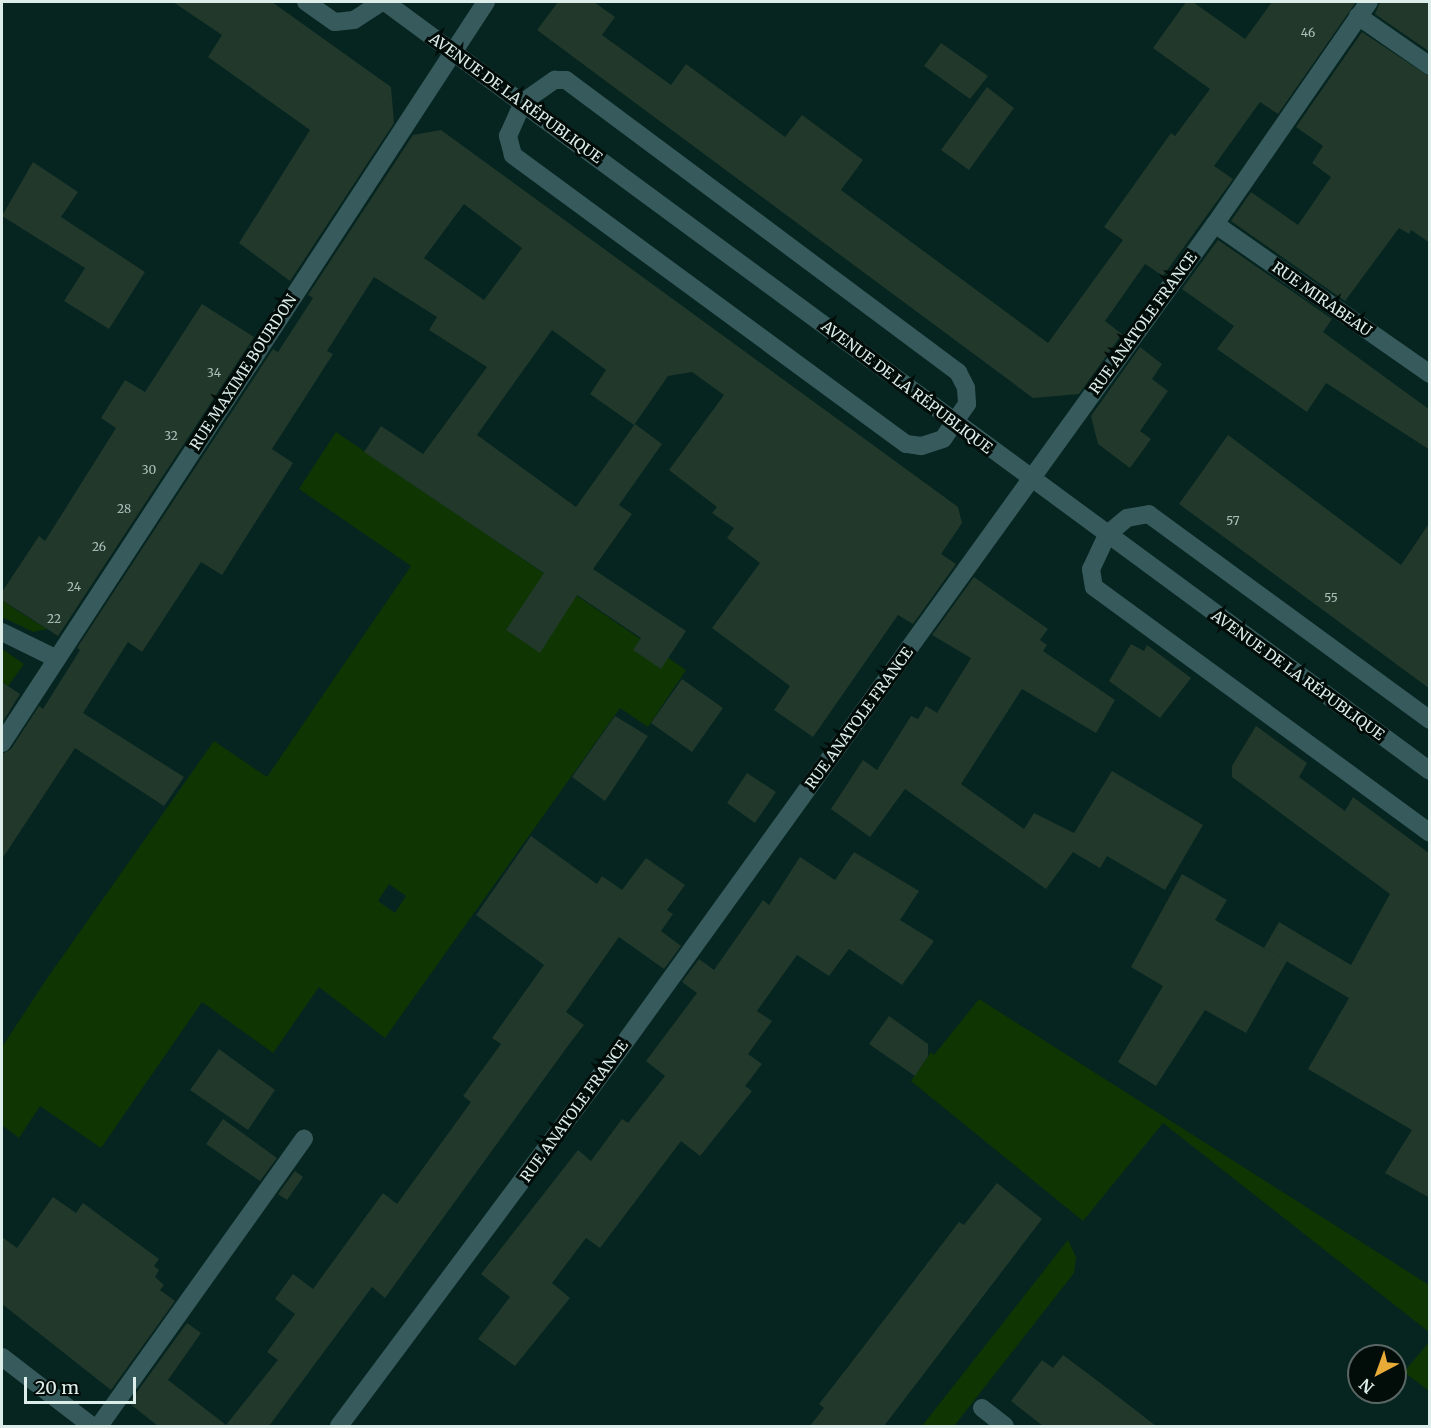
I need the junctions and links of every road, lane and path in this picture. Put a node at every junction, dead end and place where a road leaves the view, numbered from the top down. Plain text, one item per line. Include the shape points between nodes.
1 (306, 2) edge
2 (384, 2) edge
3 (486, 2) edge
4 (1364, 9) edge
5 (453, 51) junction
6 (1430, 66) edge
7 (523, 102) junction
8 (1215, 224) junction
9 (1430, 374) edge
10 (957, 423) junction
11 (1029, 479) junction
12 (1107, 535) junction
13 (2, 632) edge
14 (57, 659) junction
15 (1430, 720) edge
16 (2, 743) edge
17 (1430, 771) edge
18 (1430, 833) edge
19 (304, 1139) dead end
20 (2, 1357) edge
21 (982, 1408) dead end
22 (92, 1426) edge
23 (99, 1426) edge
24 (339, 1426) edge
25 (1005, 1426) edge

1 - 2 street via 335,22 368,14
2 - 5 street, AVENUE DE LA RÉPUBLIQUE
3 - 5 street, RUE MAXIME BOURDON
4 - 6 street
4 - 8 street, RUE ANATOLE FRANCE
5 - 7 street, AVENUE DE LA RÉPUBLIQUE
5 - 14 street, RUE MAXIME BOURDON
7 - 10 street, AVENUE DE LA RÉPUBLIQUE
7 - 10 street via 546,84 566,80 958,372 966,388 967,404
7 - 10 street via 508,136 513,156 906,444 932,444
8 - 9 street, RUE MIRABEAU
8 - 11 street, RUE ANATOLE FRANCE
10 - 11 street, AVENUE DE LA RÉPUBLIQUE
11 - 12 street, AVENUE DE LA RÉPUBLIQUE
11 - 24 street, RUE ANATOLE FRANCE via 607,1067
12 - 15 street via 1127,518 1149,514
12 - 17 street, AVENUE DE LA RÉPUBLIQUE
12 - 18 street via 1091,568 1094,587
13 - 14 street
14 - 16 street, RUE MAXIME BOURDON
19 - 23 street
20 - 22 street
21 - 25 street

